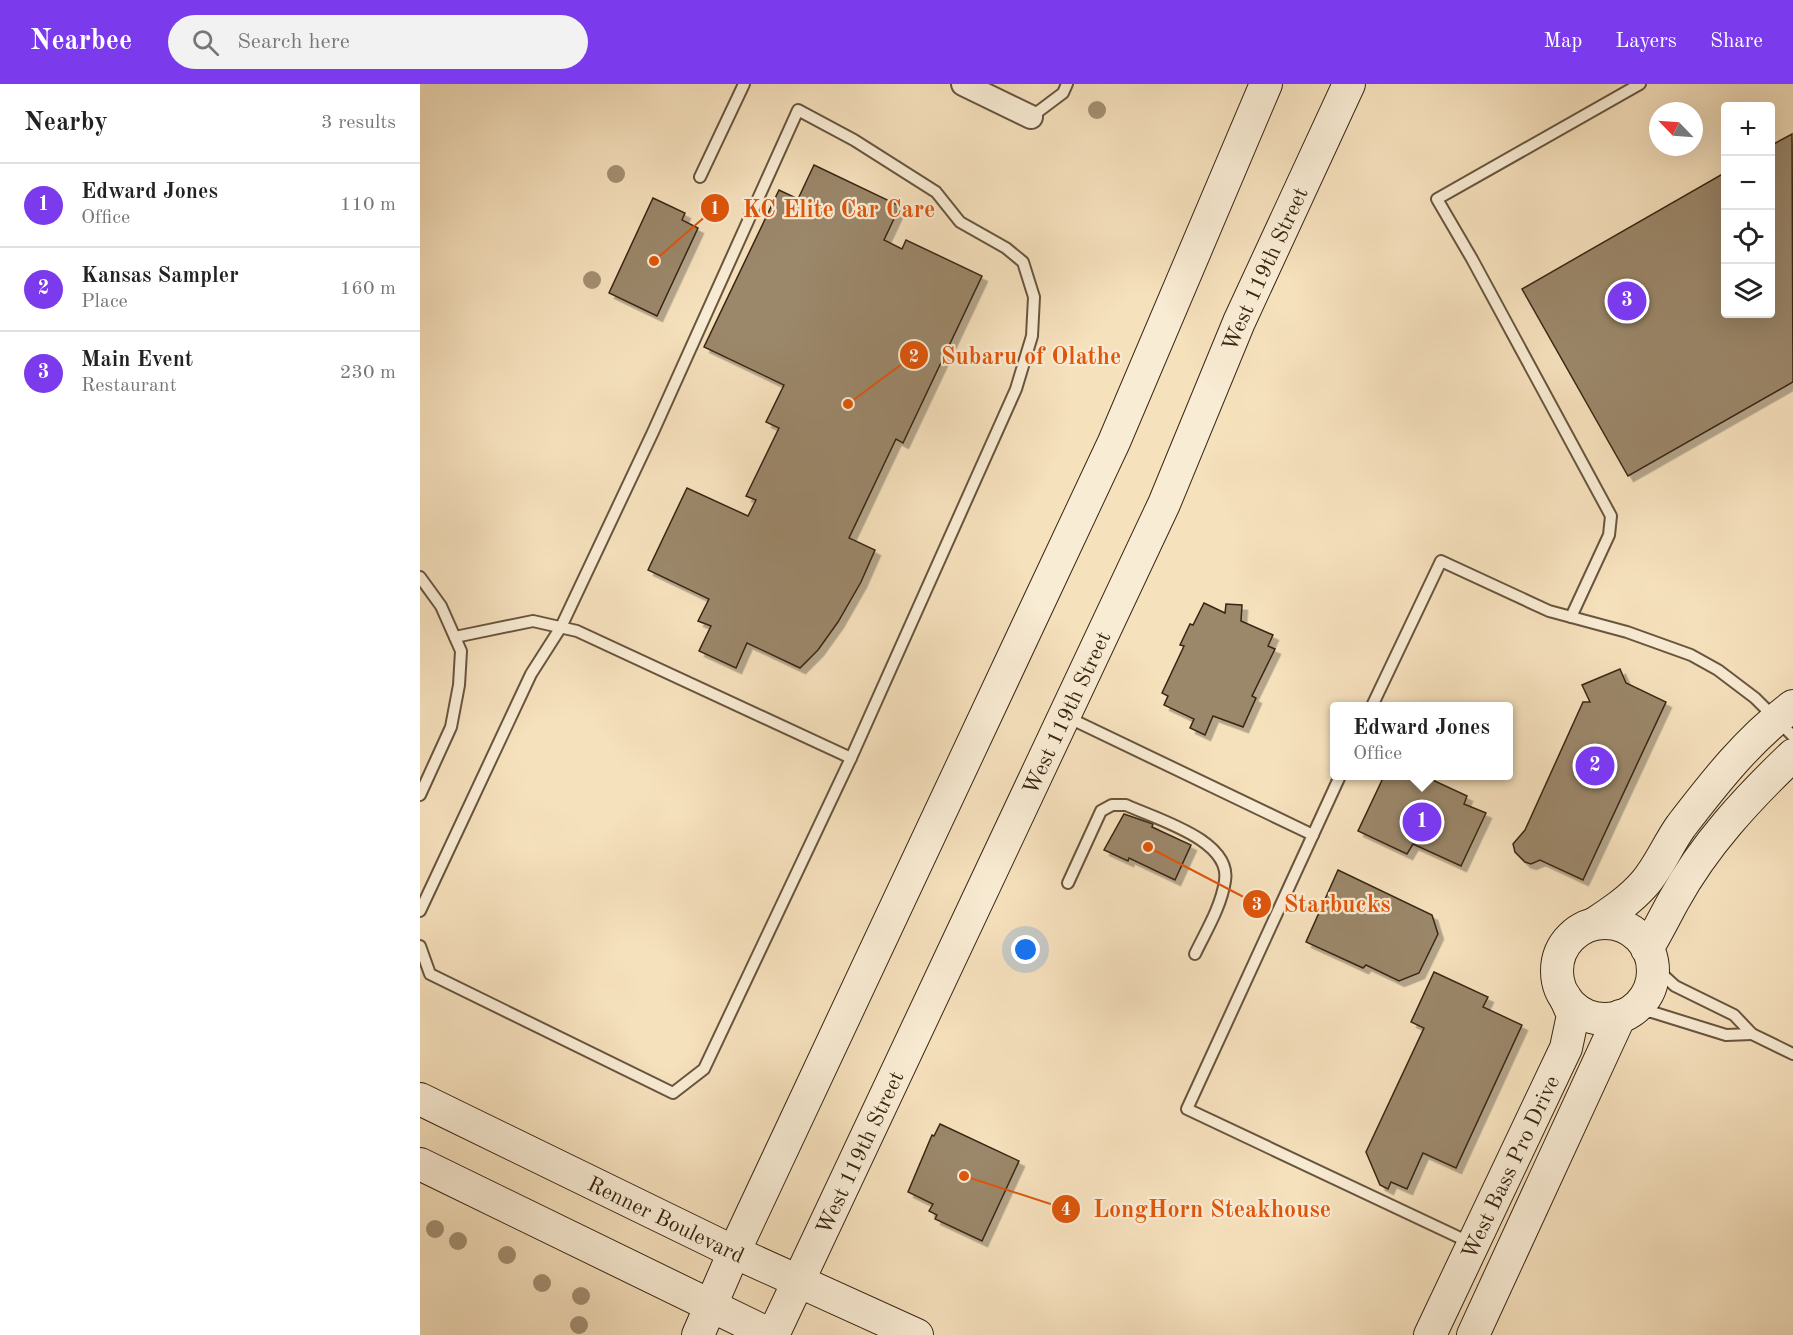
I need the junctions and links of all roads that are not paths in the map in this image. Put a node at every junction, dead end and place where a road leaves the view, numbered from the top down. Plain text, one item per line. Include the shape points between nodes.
1 (744, 84) edge
2 (963, 84) edge
3 (1067, 84) edge
4 (1266, 84) edge
5 (1349, 84) edge
6 (1641, 84) edge
7 (1031, 117) joint
8 (700, 177) dead end
9 (420, 577) edge
10 (1571, 617) junction
11 (561, 627) junction
12 (455, 637) junction
13 (1374, 702) edge
14 (1064, 716) junction
15 (1787, 720) edge
16 (1793, 754) edge
17 (851, 758) junction
18 (1338, 780) edge
19 (420, 795) edge
20 (1312, 835) junction
21 (1068, 883) dead end
22 (420, 911) edge
23 (1594, 924) junction
24 (420, 946) edge
25 (1195, 954) dead end
26 (1650, 957) junction
27 (1564, 997) junction
28 (1625, 1014) junction
29 (1752, 1034) junction
30 (1793, 1054) edge
31 (420, 1099) edge
32 (420, 1164) edge
33 (1473, 1244) junction
34 (734, 1252) junction
35 (799, 1280) junction
36 (703, 1321) edge
37 (772, 1335) edge
38 (917, 1335) edge
39 (1430, 1335) edge
40 (1473, 1335) edge

1 - 8 lane
2 - 7 street
3 - 7 lane via 1063,93
4 - 34 main road via 1114,442
5 - 14 main road, West 119th Street via 1239,322 1164,504
6 - 10 lane via 1437,199 1611,516 1609,535
9 - 12 lane via 441,606
10 - 13 lane via 1549,611 1441,561
10 - 15 lane via 1691,655
11 - 12 lane via 533,621
11 - 17 lane
11 - 17 lane via 798,110 936,192 960,222 1023,262 1034,297 1032,336 1016,389
11 - 22 lane via 531,674
12 - 19 lane via 461,651 451,727
14 - 20 lane
14 - 35 main road, West 119th Street
15 - 23 main road via 1722,774 1679,829 1645,883
16 - 26 main road via 1751,795 1707,850 1673,901
17 - 24 lane via 705,1069 673,1093 430,974
18 - 20 lane
20 - 33 lane via 1187,1109
21 - 25 lane via 1101,811 1112,806 1126,805 1209,844 1225,864 1226,880
23 - 26 main road via 1625,927 1638,936
23 - 27 main road via 1568,940 1560,953 1558,983
26 - 28 main road via 1651,982 1645,997
26 - 29 lane via 1675,986 1734,1016
27 - 28 main road via 1589,1016 1604,1019
27 - 33 main road, West Bass Pro Drive via 1573,1015 1566,1048
28 - 29 lane via 1652,1012 1726,1035
28 - 40 main road, West Bass Pro Drive
29 - 30 lane
31 - 34 main road, Renner Boulevard
32 - 36 main road
33 - 39 main road, West Bass Pro Drive
34 - 35 main road, Renner Boulevard
34 - 36 main road
35 - 37 main road, West 119th Street
35 - 38 main road, Renner Boulevard
36 - 37 main road

